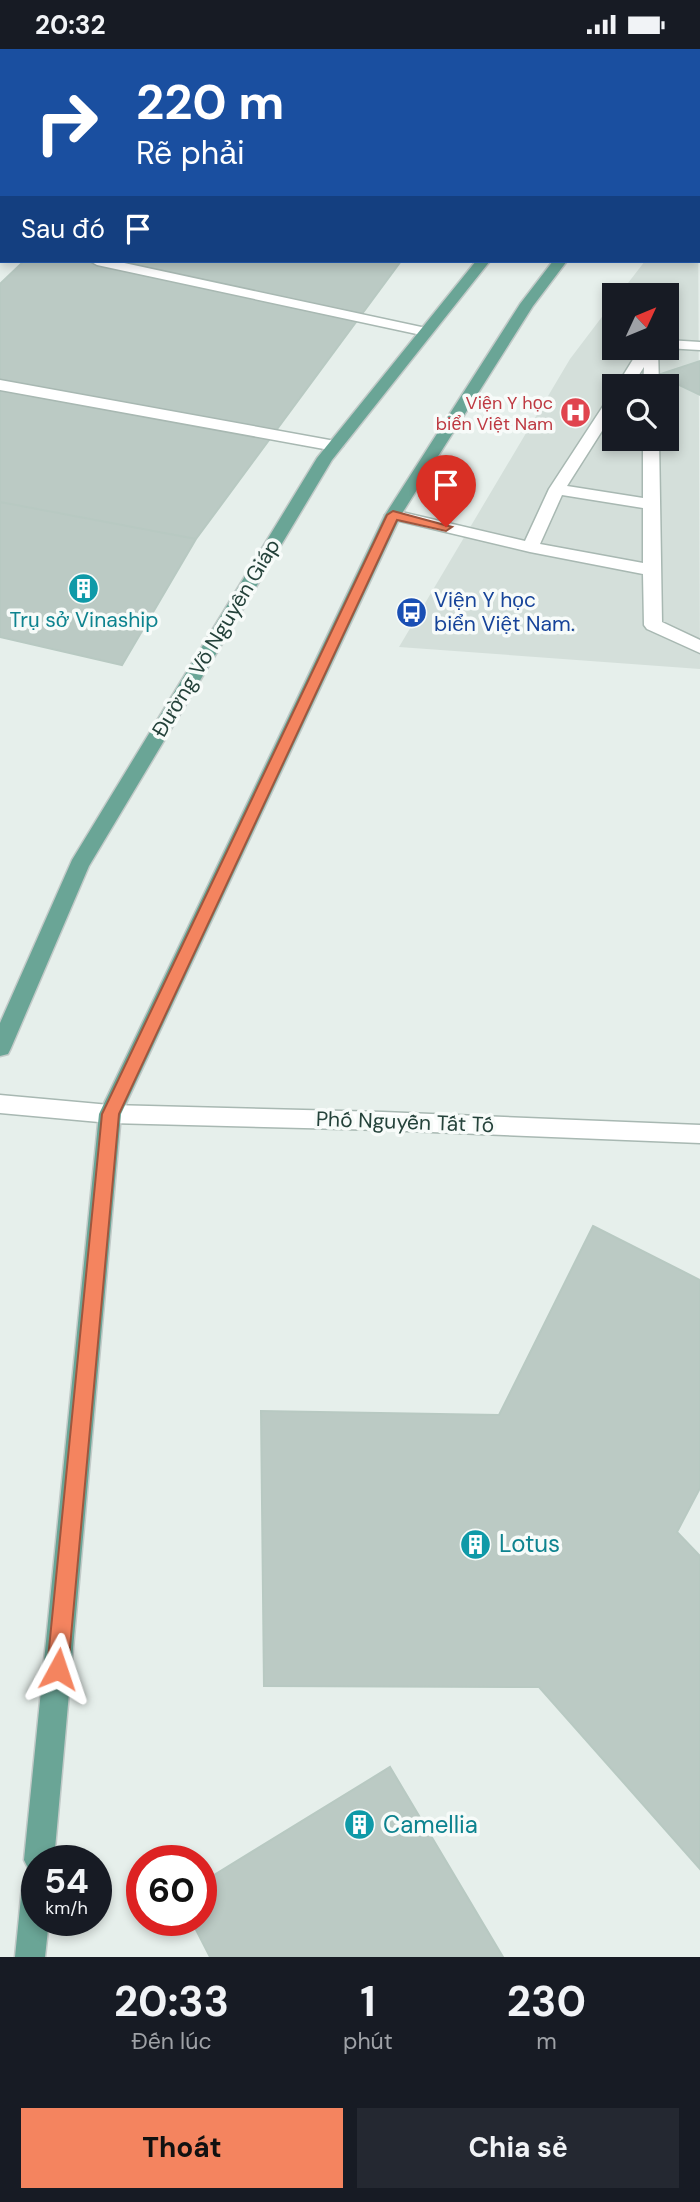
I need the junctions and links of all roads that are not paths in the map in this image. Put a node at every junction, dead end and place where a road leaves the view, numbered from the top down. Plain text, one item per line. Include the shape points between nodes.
1 (106, 263) edge
2 (481, 263) edge
3 (558, 263) edge
4 (426, 332) junction
5 (679, 345) edge
6 (700, 346) edge
7 (0, 385) edge
8 (602, 419) edge
9 (335, 446) junction
10 (652, 451) edge
11 (557, 489) junction
12 (653, 505) junction
13 (393, 515) junction
14 (530, 547) junction
15 (651, 570) junction
16 (700, 647) edge
17 (0, 1048) edge
18 (0, 1104) edge
19 (110, 1114) junction
20 (700, 1134) edge
21 (40, 1845) edge
22 (32, 1936) edge
23 (30, 1957) edge

1 - 4 street
2 - 4 main road, Đường Võ Nguyên Giáp
3 - 13 main road via 527,304
4 - 9 main road, Đường Võ Nguyên Giáp
5 - 6 street
7 - 9 street
8 - 11 street
9 - 17 main road, Đường Võ Nguyên Giáp via 79,865
10 - 12 street
11 - 12 street
11 - 14 street
12 - 15 street
13 - 14 street
13 - 19 main road
14 - 15 street
15 - 16 street via 653,625
18 - 19 street, Phố Nguyễn Tất Tố
19 - 20 street, Phố Nguyễn Tất Tố
19 - 21 main road
22 - 23 main road

